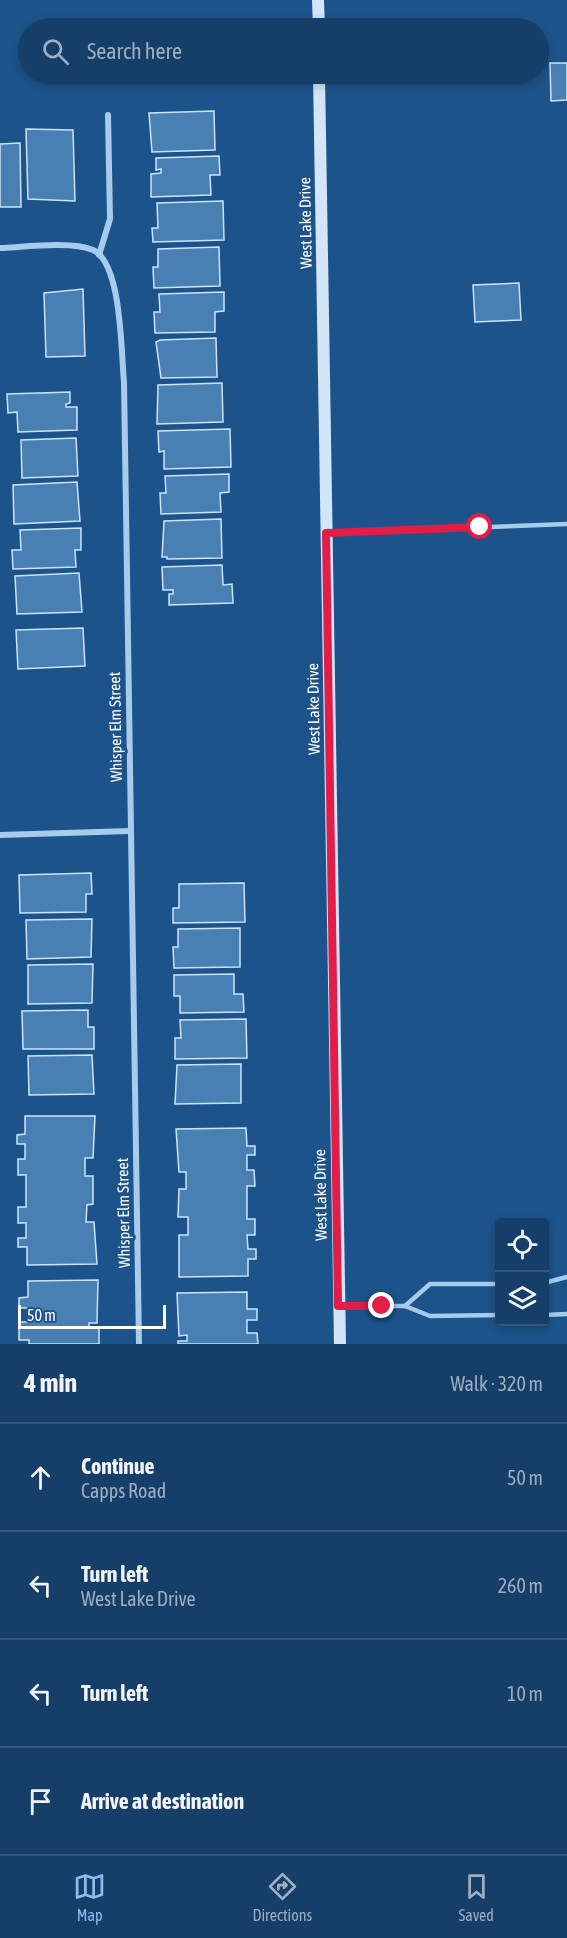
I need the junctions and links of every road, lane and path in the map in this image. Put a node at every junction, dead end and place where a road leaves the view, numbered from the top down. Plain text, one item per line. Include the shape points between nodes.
1 (318, 0) edge
2 (319, 18) edge
3 (319, 84) edge
4 (108, 115) dead end
5 (0, 248) edge
6 (99, 255) junction
7 (567, 524) edge
8 (326, 533) junction
9 (130, 831) junction
10 (0, 835) edge
11 (567, 1277) edge
12 (549, 1282) edge
13 (495, 1284) edge
14 (338, 1306) junction
15 (405, 1306) junction
16 (567, 1314) edge
17 (549, 1315) edge
18 (495, 1316) edge
19 (139, 1344) edge
20 (340, 1344) edge

1 - 2 street
3 - 8 street, West Lake Drive
4 - 6 street via 110,219
5 - 6 street via 67,247 93,250
6 - 9 street, Whisper Elm Street via 113,282 124,382
7 - 8 lane
8 - 14 street, West Lake Drive
9 - 10 street
9 - 19 street, Whisper Elm Street
11 - 12 lane
13 - 15 lane via 430,1284
14 - 15 lane
14 - 20 street, West Lake Drive
15 - 18 lane via 430,1316
16 - 17 lane

